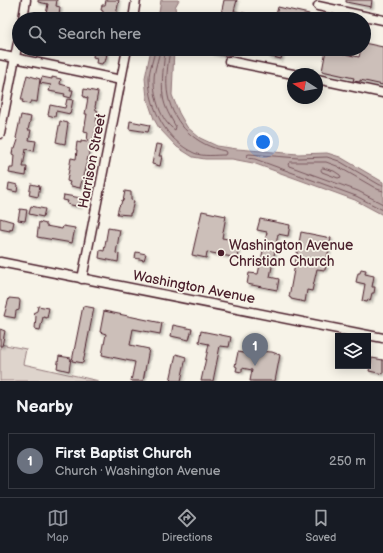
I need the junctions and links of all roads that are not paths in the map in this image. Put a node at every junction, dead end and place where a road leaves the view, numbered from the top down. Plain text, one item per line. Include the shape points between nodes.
1 (26, 0) edge
2 (136, 0) edge
3 (318, 6) dead end
4 (24, 12) edge
5 (134, 12) edge
6 (346, 12) edge
7 (371, 17) edge
8 (383, 20) edge
9 (0, 55) edge
10 (126, 56) edge
11 (15, 58) junction
12 (229, 61) dead end
13 (287, 73) edge
14 (121, 80) junction
15 (323, 80) edge
16 (383, 93) edge
17 (0, 134) edge
18 (0, 262) edge
19 (82, 279) junction
20 (383, 338) edge

1 - 4 street
2 - 5 street
3 - 6 street
7 - 8 street
9 - 11 street
10 - 14 street, Harrison Street
11 - 14 street
11 - 17 street
12 - 13 street
14 - 19 street, Harrison Street
15 - 16 street
18 - 19 street, Washington Avenue
19 - 20 street, Washington Avenue

